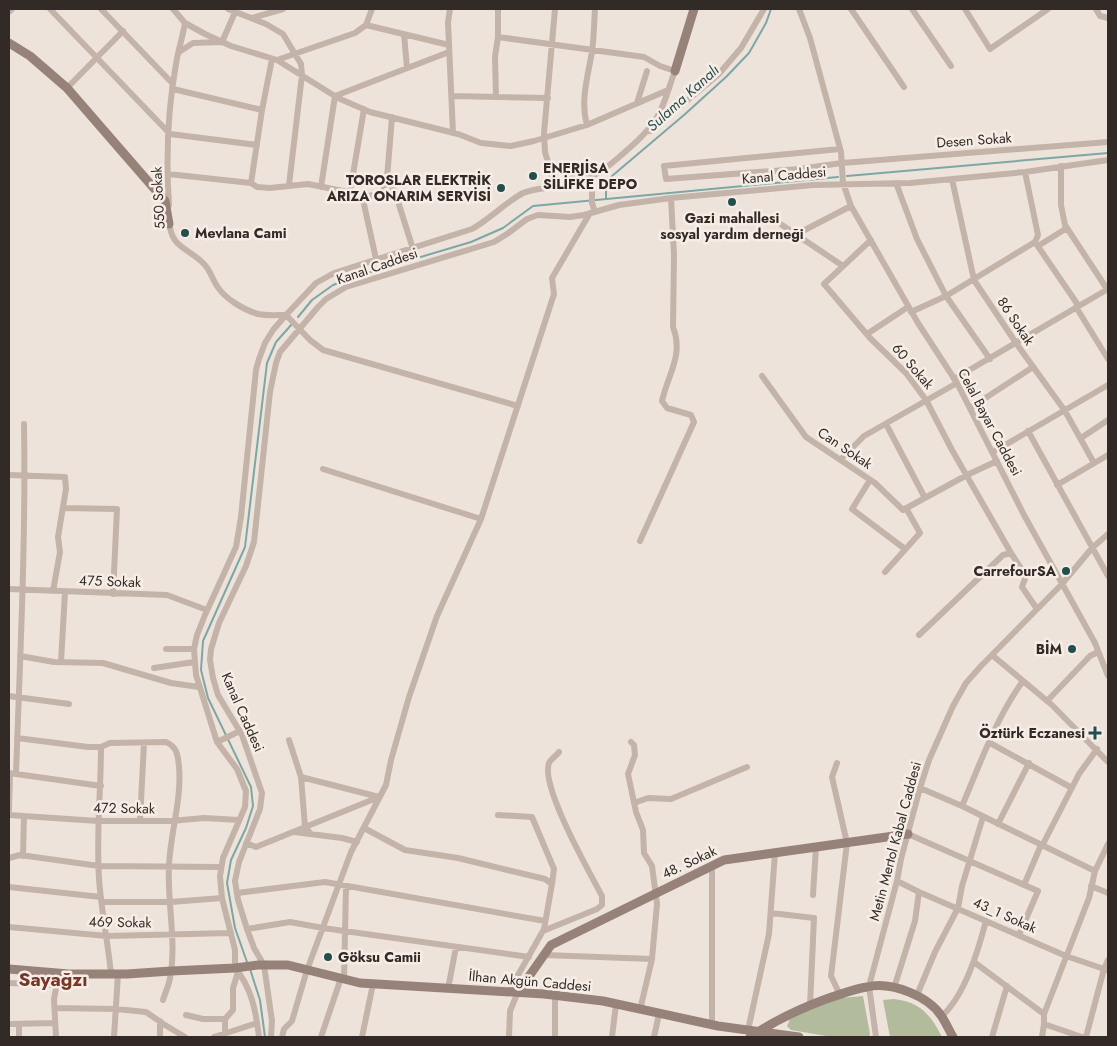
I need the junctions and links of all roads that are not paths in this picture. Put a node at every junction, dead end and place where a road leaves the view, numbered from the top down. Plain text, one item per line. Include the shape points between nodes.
1 (12, 9) edge
2 (50, 9) edge
3 (101, 9) edge
4 (173, 9) edge
5 (283, 9) edge
6 (372, 9) edge
7 (450, 9) edge
8 (498, 9) edge
9 (555, 9) edge
10 (595, 9) edge
11 (692, 9) edge
12 (764, 9) edge
13 (798, 9) edge
14 (851, 9) edge
15 (912, 9) edge
16 (964, 9) edge
17 (1048, 9) edge
18 (1096, 9) edge
19 (233, 10) edge
20 (9, 12) edge
21 (252, 18) junction
22 (1108, 18) edge
23 (185, 23) junction
24 (366, 26) junction
25 (123, 31) junction
26 (404, 34) junction
27 (498, 37) junction
28 (222, 42) junction
29 (9, 43) edge
30 (552, 44) junction
31 (449, 48) junction
32 (592, 50) junction
33 (179, 52) junction
34 (294, 54) junction
35 (98, 57) junction
36 (274, 60) junction
37 (951, 66) dead end
38 (407, 68) junction
39 (647, 71) dead end
40 (675, 71) junction
41 (302, 75) junction
42 (173, 86) junction
43 (904, 87) dead end
44 (67, 88) junction
45 (668, 90) junction
46 (335, 96) junction
47 (452, 96) junction
48 (496, 97) junction
49 (548, 98) junction
50 (637, 103) junction
51 (364, 109) junction
52 (262, 110) junction
53 (392, 118) junction
54 (587, 125) junction
55 (453, 133) junction
56 (170, 134) junction
57 (544, 138) junction
58 (1108, 142) edge
59 (636, 143) junction
60 (257, 145) junction
61 (840, 149) junction
62 (1108, 160) edge
63 (842, 163) junction
64 (1061, 166) junction
65 (1025, 172) junction
66 (168, 174) junction
67 (592, 176) junction
68 (387, 178) junction
69 (952, 179) junction
70 (251, 183) junction
71 (843, 183) junction
72 (896, 184) junction
73 (289, 186) junction
74 (555, 186) junction
75 (320, 187) junction
76 (350, 192) junction
77 (395, 192) junction
78 (382, 194) junction
79 (362, 195) junction
80 (671, 198) junction
81 (851, 206) junction
82 (593, 212) junction
83 (170, 224) junction
84 (782, 224) dead end
85 (1067, 228) junction
86 (797, 234) junction
87 (871, 240) junction
88 (1036, 244) junction
89 (413, 249) junction
90 (376, 260) junction
91 (844, 266) junction
92 (974, 280) junction
93 (1108, 289) edge
94 (946, 296) junction
95 (1077, 306) junction
96 (910, 310) junction
97 (286, 315) junction
98 (300, 330) junction
99 (867, 334) junction
100 (1016, 344) junction
101 (1106, 350) edge
102 (990, 359) junction
103 (1108, 359) edge
104 (1032, 367) junction
105 (762, 376) dead end
106 (956, 381) junction
107 (1108, 385) edge
108 (926, 400) junction
109 (518, 406) junction
110 (970, 408) junction
111 (1064, 411) junction
112 (1108, 420) edge
113 (24, 424) dead end
114 (886, 424) junction
115 (1028, 431) junction
116 (1081, 438) junction
117 (993, 452) junction
118 (1108, 455) edge
119 (840, 460) junction
120 (997, 461) junction
121 (1094, 463) junction
122 (323, 469) dead end
123 (9, 475) edge
124 (967, 475) junction
125 (25, 476) junction
126 (870, 480) junction
127 (1058, 485) junction
128 (925, 498) junction
129 (63, 508) junction
130 (905, 509) junction
131 (481, 519) junction
132 (1108, 534) edge
133 (640, 541) dead end
134 (1092, 548) junction
135 (905, 550) junction
136 (1011, 553) junction
137 (884, 572) dead end
138 (1108, 576) edge
139 (1062, 584) junction
140 (9, 589) edge
141 (23, 589) junction
142 (53, 591) junction
143 (65, 592) junction
144 (113, 594) junction
145 (1037, 609) junction
146 (207, 610) junction
147 (919, 635) dead end
148 (166, 649) dead end
149 (194, 649) junction
150 (1098, 652) junction
151 (992, 655) junction
152 (20, 656) junction
153 (61, 662) junction
154 (194, 662) junction
155 (154, 668) dead end
156 (1108, 676) edge
157 (1023, 681) junction
158 (199, 687) junction
159 (9, 696) edge
160 (18, 697) junction
161 (1047, 701) junction
162 (69, 704) dead end
163 (237, 732) junction
164 (17, 738) junction
165 (289, 740) dead end
166 (220, 741) junction
167 (631, 742) dead end
168 (144, 743) junction
169 (990, 743) junction
170 (101, 747) junction
171 (1097, 750) junction
172 (559, 752) dead end
173 (1108, 762) edge
174 (837, 763) dead end
175 (1029, 763) junction
176 (747, 767) dead end
177 (12, 773) edge
178 (301, 777) junction
179 (101, 786) junction
180 (920, 788) junction
181 (1072, 788) junction
182 (380, 797) junction
183 (634, 803) junction
184 (962, 806) junction
185 (9, 810) edge
186 (9, 814) edge
187 (498, 815) dead end
188 (24, 816) junction
189 (983, 817) junction
190 (239, 820) junction
191 (98, 821) junction
192 (140, 821) junction
193 (176, 821) junction
194 (998, 824) junction
195 (305, 827) junction
196 (364, 828) junction
197 (293, 832) junction
198 (311, 834) junction
199 (908, 834) junction
200 (357, 842) junction
201 (246, 843) junction
202 (847, 843) junction
203 (1108, 844) edge
204 (1041, 846) junction
205 (816, 847) junction
206 (775, 853) junction
207 (23, 856) junction
208 (9, 858) edge
209 (970, 861) junction
210 (99, 866) junction
211 (169, 866) junction
212 (712, 866) junction
213 (220, 867) junction
214 (1095, 871) junction
215 (897, 881) junction
216 (552, 884) junction
217 (1024, 885) junction
218 (343, 886) junction
219 (1091, 886) junction
220 (9, 887) edge
221 (919, 892) junction
222 (236, 893) junction
223 (656, 893) junction
224 (1108, 893) edge
225 (813, 895) dead end
226 (222, 898) junction
227 (102, 900) junction
228 (171, 902) junction
229 (958, 908) junction
230 (771, 913) junction
231 (546, 921) junction
232 (986, 921) junction
233 (9, 927) edge
234 (323, 928) junction
235 (247, 930) junction
236 (543, 931) junction
237 (345, 932) junction
238 (231, 933) junction
239 (173, 935) junction
240 (1019, 935) junction
241 (107, 936) junction
242 (456, 946) junction
243 (544, 955) junction
244 (529, 956) junction
245 (1066, 956) junction
246 (652, 959) junction
247 (1108, 960) edge
248 (974, 962) junction
249 (261, 965) junction
250 (9, 969) edge
251 (238, 970) junction
252 (307, 970) junction
253 (1106, 970) edge
254 (172, 971) junction
255 (59, 973) junction
256 (115, 974) junction
257 (342, 979) junction
258 (9, 983) edge
259 (374, 984) junction
260 (57, 985) junction
261 (869, 986) junction
262 (1007, 986) junction
263 (894, 988) junction
264 (448, 989) junction
265 (514, 992) junction
266 (840, 995) junction
267 (917, 995) junction
268 (555, 996) junction
269 (163, 1000) dead end
270 (616, 1004) junction
271 (810, 1006) junction
272 (55, 1008) junction
273 (116, 1008) junction
274 (640, 1010) junction
275 (659, 1014) junction
276 (1044, 1014) junction
277 (186, 1015) dead end
278 (942, 1016) junction
279 (225, 1019) junction
280 (160, 1021) junction
281 (257, 1023) junction
282 (9, 1024) edge
283 (19, 1024) junction
284 (55, 1024) junction
285 (1044, 1024) junction
286 (712, 1025) junction
287 (759, 1031) junction
288 (749, 1034) edge
289 (225, 1036) edge
290 (19, 1037) edge
291 (56, 1037) edge
292 (114, 1037) edge
293 (160, 1037) edge
294 (185, 1037) edge
295 (214, 1037) edge
296 (259, 1037) edge
297 (271, 1037) edge
298 (282, 1037) edge
299 (321, 1037) edge
300 (362, 1037) edge
301 (509, 1037) edge
302 (555, 1037) edge
303 (612, 1037) edge
304 (654, 1037) edge
305 (799, 1037) edge
306 (876, 1037) edge
307 (953, 1037) edge
308 (992, 1037) edge
309 (1042, 1037) edge
310 (1082, 1037) edge
311 (1086, 1037) edge

1 - 20 street
2 - 35 street
3 - 25 street
4 - 23 street
5 - 21 street
6 - 24 street
7 - 31 street
8 - 27 street
9 - 30 street
10 - 32 street
11 - 40 main road
12 - 59 street via 741,48 718,75
13 - 61 street, Celal Bayar Caddesi via 810,38
14 - 43 street
15 - 37 street
16 - 17 street via 990,49
18 - 22 street via 1100,16
19 - 21 street
19 - 28 street
21 - 34 street via 283,34
23 - 28 street
23 - 33 street, 550 Sokak
24 - 26 street
24 - 34 street via 355,33
25 - 35 street
25 - 42 street
26 - 31 street
26 - 38 street
27 - 30 street
27 - 48 street
28 - 33 street via 193,43
28 - 36 street
29 - 44 main road via 30,56
30 - 32 street
30 - 49 street
31 - 38 street
31 - 47 street
32 - 40 street via 644,57
32 - 54 street via 585,97
33 - 42 street, 550 Sokak
34 - 36 street
34 - 41 street via 301,64
35 - 44 street
35 - 56 street
36 - 41 street
36 - 52 street
38 - 46 street
39 - 50 street
40 - 45 street
41 - 46 street
41 - 73 street
42 - 52 street
42 - 56 street, 550 Sokak
44 - 83 main road via 165,201
45 - 50 street
45 - 59 street via 657,118
46 - 51 street
46 - 75 street
47 - 48 street
47 - 55 street
48 - 49 street
49 - 57 street
50 - 54 street
51 - 53 street
51 - 76 street
52 - 60 street
53 - 55 street
53 - 68 street
54 - 57 street
55 - 57 street via 480,143 511,146
56 - 60 street
56 - 66 street, 550 Sokak
57 - 74 street
58 - 63 street, Desen Sokak
59 - 67 street
60 - 70 street
61 - 63 street, Celal Bayar Caddesi
61 - 63 street, Desen Sokak via 664,166 666,179
62 - 64 street, Kanal Caddesi
63 - 71 street, Celal Bayar Caddesi
64 - 65 street, Kanal Caddesi
64 - 85 street via 1061,205
65 - 69 street, Kanal Caddesi
65 - 88 street via 1038,235
66 - 70 street
66 - 83 street, 550 Sokak
67 - 74 street via 586,172 579,173
67 - 82 street
68 - 77 street
68 - 78 street
69 - 72 street, Kanal Caddesi
69 - 92 street, 86 Sokak
70 - 73 street via 257,187
71 - 72 street, Kanal Caddesi
71 - 80 street, Kanal Caddesi
71 - 81 street, Celal Bayar Caddesi
72 - 94 street via 917,239
73 - 75 street via 308,184
74 - 89 street via 524,193 484,222
75 - 76 street
76 - 79 street
77 - 78 street
77 - 89 street
78 - 79 street
79 - 90 street
80 - 82 street, Kanal Caddesi
80 - 133 street via 673,327 678,351 662,401 668,408 691,415 694,422
81 - 86 street
81 - 87 street, Celal Bayar Caddesi
82 - 98 street, Kanal Caddesi via 570,217 538,215 494,242 346,287 326,299
82 - 109 street via 552,278 554,294
83 - 97 street, 550 Sokak via 173,238 207,266 217,287 229,300 259,314
84 - 86 street
85 - 88 street
85 - 93 street
86 - 91 street
87 - 91 street
87 - 96 street, Celal Bayar Caddesi
88 - 92 street
88 - 95 street
89 - 90 street
90 - 97 street via 334,273 316,283
91 - 99 street, 60 Sokak via 824,284
92 - 94 street
92 - 100 street, 86 Sokak
93 - 95 street
94 - 96 street
94 - 102 street
95 - 100 street
95 - 101 street
96 - 99 street
96 - 106 street, Celal Bayar Caddesi
97 - 98 street
97 - 146 street via 272,330 258,364 238,536 232,559
98 - 109 street via 322,350
98 - 163 street, Kanal Caddesi via 280,352 276,363 254,542 211,649 215,687
99 - 108 street, 60 Sokak via 906,373
100 - 102 street
100 - 104 street, 86 Sokak
101 - 103 street
102 - 106 street
104 - 110 street
104 - 111 street, 86 Sokak
105 - 119 street, Can Sokak via 806,436
106 - 108 street
106 - 110 street, Celal Bayar Caddesi
107 - 111 street
108 - 114 street
108 - 124 street, 60 Sokak
109 - 131 street
110 - 117 street, Celal Bayar Caddesi
111 - 115 street
111 - 116 street, 86 Sokak
112 - 116 street
113 - 125 street
114 - 119 street via 864,436
114 - 128 street
115 - 117 street
115 - 127 street
116 - 121 street, 86 Sokak
117 - 120 street, Celal Bayar Caddesi
118 - 121 street
119 - 126 street, Can Sokak
120 - 124 street
120 - 139 street, Celal Bayar Caddesi
121 - 127 street
122 - 131 street
123 - 125 street
124 - 128 street
124 - 136 street, 60 Sokak
125 - 129 street via 65,477
125 - 141 street
126 - 130 street, Can Sokak
126 - 135 street via 852,509
127 - 134 street
128 - 130 street
129 - 142 street
129 - 144 street via 117,509
130 - 135 street, Can Sokak via 920,533
131 - 182 street via 437,616
132 - 134 street, Metin Mertol Kabal Caddesi
134 - 138 street
134 - 139 street, Metin Mertol Kabal Caddesi
135 - 137 street
136 - 145 street, 60 Sokak via 1026,576 1022,587
136 - 147 street via 1003,555
139 - 145 street, Metin Mertol Kabal Caddesi
139 - 150 street, Celal Bayar Caddesi
140 - 141 street, 475 Sokak
141 - 142 street, 475 Sokak
141 - 152 street
142 - 143 street, 475 Sokak
143 - 144 street, 475 Sokak
143 - 153 street
144 - 146 street, 475 Sokak via 167,595
145 - 151 street, Metin Mertol Kabal Caddesi
146 - 149 street
148 - 149 street
149 - 154 street
150 - 156 street, Celal Bayar Caddesi
150 - 161 street via 1090,656
151 - 157 street
151 - 180 street, Metin Mertol Kabal Caddesi via 966,683 953,706
152 - 153 street
152 - 160 street
153 - 158 street via 102,662 172,683
154 - 155 street
154 - 158 street
157 - 161 street
157 - 169 street
158 - 166 street
159 - 160 street
160 - 162 street
160 - 164 street
161 - 171 street
163 - 166 street
163 - 201 street, Kanal Caddesi via 262,793 260,809
164 - 170 street
164 - 177 street
165 - 178 street
166 - 190 street via 246,792 245,807
167 - 183 street via 634,755 628,774
168 - 170 street via 110,742
168 - 192 street
168 - 193 street via 166,742 177,750 180,768
169 - 175 street
169 - 184 street
170 - 179 street
171 - 173 street
171 - 181 street
172 - 236 street via 549,763 548,779 556,804 602,896 602,905
174 - 202 street via 832,777
175 - 181 street
175 - 194 street
176 - 183 street via 671,799 648,798
177 - 179 street
177 - 185 street
178 - 182 street
178 - 195 street
179 - 191 street
180 - 184 street
180 - 199 street, Metin Mertol Kabal Caddesi
181 - 204 street
182 - 195 street
182 - 196 street
183 - 223 street via 643,830 644,853 652,866
184 - 189 street
186 - 188 street, 472 Sokak
187 - 216 street via 532,817 554,869
188 - 191 street, 472 Sokak
188 - 207 street
189 - 194 street
189 - 209 street
190 - 193 street, 472 Sokak via 204,818
190 - 213 street
191 - 192 street, 472 Sokak
191 - 210 street
192 - 193 street, 472 Sokak
193 - 211 street
194 - 204 street
195 - 197 street
195 - 198 street
196 - 200 street
196 - 216 street via 406,850 467,860 544,879
197 - 198 street
197 - 201 street via 256,847
198 - 200 street
199 - 202 main road, 48. Sokak
199 - 209 street
199 - 215 street, Metin Mertol Kabal Caddesi
200 - 218 street
201 - 222 street, Kanal Caddesi via 236,872
202 - 205 main road, 48. Sokak
202 - 266 street via 831,976
203 - 214 street
204 - 214 street
204 - 217 street
205 - 206 main road, 48. Sokak
205 - 225 street
206 - 212 main road, 48. Sokak via 724,860
206 - 230 street
207 - 208 street
207 - 210 street
209 - 217 street
209 - 229 street
210 - 211 street
210 - 227 street
211 - 213 street
211 - 228 street
212 - 223 main road, 48. Sokak
212 - 286 street
213 - 226 street
214 - 219 street
215 - 221 street, 43_1 Sokak
215 - 261 street, Metin Mertol Kabal Caddesi
216 - 231 street
217 - 240 street via 1038,893
218 - 222 street via 325,882
218 - 231 street
218 - 234 street
218 - 237 street
219 - 224 street
219 - 245 street
220 - 227 street
221 - 229 street, 43_1 Sokak
221 - 263 street via 915,921
222 - 235 street, Kanal Caddesi
223 - 243 main road, 48. Sokak via 551,945
223 - 246 street
226 - 228 street
226 - 238 street
227 - 228 street
227 - 241 street
228 - 239 street
229 - 232 street, 43_1 Sokak
229 - 267 street
230 - 271 street via 814,918
230 - 288 street
231 - 236 street
232 - 240 street, 43_1 Sokak
232 - 248 street
233 - 241 street, 469 Sokak
234 - 235 street via 290,922
234 - 237 street
234 - 252 street
235 - 249 street, Kanal Caddesi
236 - 244 street
237 - 242 street
237 - 257 street
238 - 239 street, 469 Sokak
238 - 251 street
239 - 241 street, 469 Sokak
239 - 254 street
240 - 245 street, 43_1 Sokak
241 - 256 street
242 - 244 street
242 - 264 street
243 - 246 street
243 - 265 main road, 48. Sokak
244 - 265 street
245 - 253 street, 43_1 Sokak
245 - 276 street
246 - 274 street
247 - 253 street
248 - 262 street
248 - 278 street via 957,998
249 - 251 main road, İlhan Akgün Caddesi
249 - 252 main road, İlhan Akgün Caddesi via 288,965
249 - 297 street via 272,1021
250 - 255 main road, İlhan Akgün Caddesi
251 - 254 main road, İlhan Akgün Caddesi
251 - 279 street via 233,988 233,1010
251 - 281 street via 251,994
252 - 257 main road, İlhan Akgün Caddesi
252 - 298 street via 292,1021
253 - 311 street
254 - 256 main road, İlhan Akgün Caddesi
254 - 269 street
255 - 256 main road, İlhan Akgün Caddesi
255 - 260 street
256 - 273 street
257 - 259 main road, İlhan Akgün Caddesi
257 - 299 street
258 - 260 street
259 - 264 main road, İlhan Akgün Caddesi
259 - 300 street
260 - 272 street
261 - 263 main road
261 - 266 main road
261 - 306 street, Metin Mertol Kabal Caddesi
262 - 276 street
262 - 308 street
263 - 267 main road
264 - 265 main road, İlhan Akgün Caddesi
265 - 268 main road, İlhan Akgün Caddesi
265 - 301 street
266 - 271 main road
267 - 278 main road
268 - 270 main road, İlhan Akgün Caddesi
268 - 302 street
270 - 274 main road, İlhan Akgün Caddesi
270 - 303 street
271 - 287 main road
272 - 273 street
272 - 284 street
273 - 280 street via 146,1012
273 - 292 street
274 - 275 main road, İlhan Akgün Caddesi
275 - 286 main road, İlhan Akgün Caddesi
275 - 304 street
276 - 285 street
277 - 279 street
278 - 307 main road
279 - 289 street
280 - 293 street
280 - 294 street
281 - 289 street
281 - 296 street
282 - 283 street
283 - 284 street
283 - 290 street
284 - 291 street
285 - 309 street
285 - 310 street
286 - 288 main road, İlhan Akgün Caddesi
287 - 288 main road
287 - 305 main road
289 - 295 street

